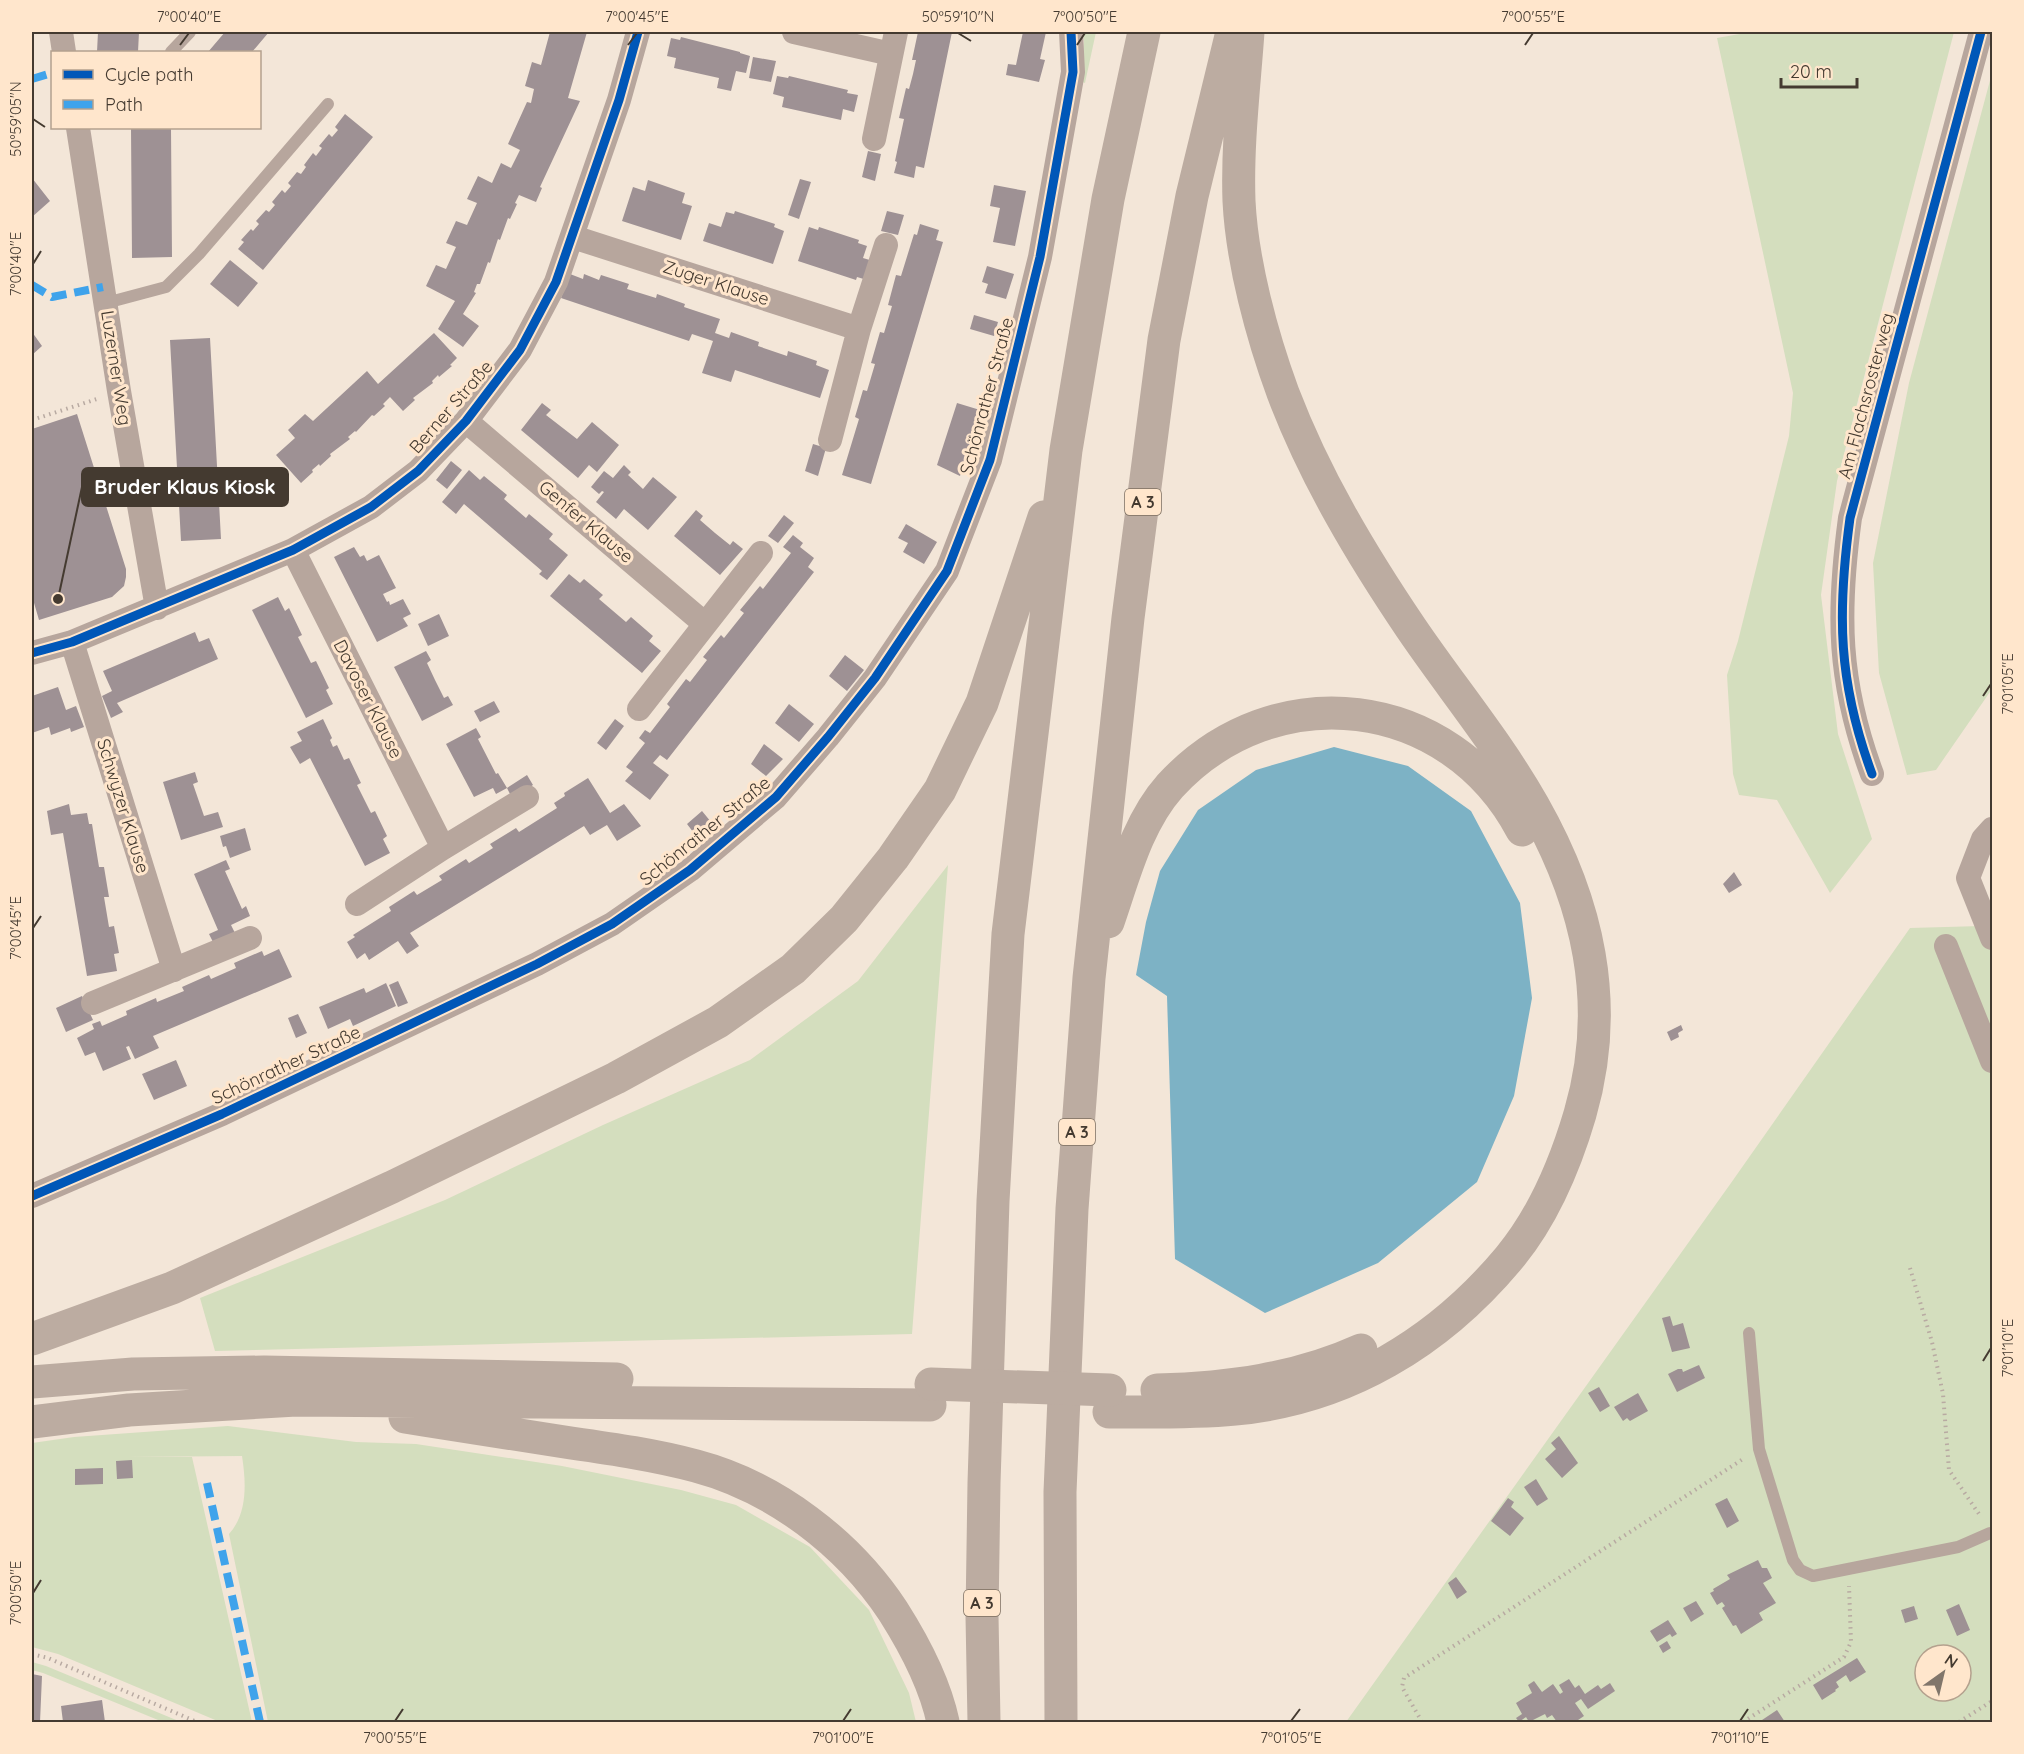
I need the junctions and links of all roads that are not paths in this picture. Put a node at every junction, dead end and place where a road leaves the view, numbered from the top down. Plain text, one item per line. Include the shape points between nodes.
1 (61, 32) edge
2 (190, 32) edge
3 (638, 32) edge
4 (794, 32) edge
5 (1071, 32) edge
6 (1144, 32) edge
7 (1232, 32) edge
8 (1248, 32) edge
9 (1981, 32) edge
10 (893, 43) edge
11 (64, 51) edge
12 (172, 51) edge
13 (328, 104) dead end
14 (78, 129) edge
15 (874, 139) dead end
16 (573, 237) junction
17 (886, 245) dead end
18 (106, 303) junction
19 (859, 329) junction
20 (466, 421) junction
21 (831, 440) dead end
22 (1066, 450) junction
23 (293, 550) junction
24 (761, 553) dead end
25 (157, 609) junction
26 (705, 624) junction
27 (72, 642) junction
28 (32, 653) edge
29 (639, 710) dead end
30 (1872, 774) dead end
31 (527, 797) dead end
32 (1992, 830) edge
33 (443, 848) junction
34 (357, 904) dead end
35 (250, 938) dead end
36 (1992, 938) edge
37 (1946, 946) dead end
38 (174, 970) junction
39 (1089, 978) junction
40 (93, 1003) dead end
41 (1992, 1061) edge
42 (32, 1196) edge
43 (1749, 1333) dead end
44 (32, 1339) edge
45 (32, 1382) edge
46 (931, 1395) junction
47 (296, 1400) junction
48 (1110, 1401) junction
49 (32, 1422) edge
50 (1991, 1534) edge
51 (943, 1722) edge
52 (984, 1722) edge
53 (1061, 1722) edge

1 - 11 street
2 - 12 lane
3 - 16 street, Berner Straße via 620,100
4 - 10 street
5 - 42 street, Schönrather Straße via 1073,72 1040,257 990,460 947,571 875,678 776,797 690,870 612,924 537,964 222,1114
6 - 22 highway, A 3 via 1108,199
7 - 39 highway, A 3 via 1192,196 1164,340 1128,618
8 - 48 highway via 1238,158 1239,206 1258,311 1282,391 1314,466 1357,544 1532,802 1558,853 1588,940 1594,1022 1591,1063 1572,1143 1537,1217 1488,1283 1427,1337 1356,1377 1278,1403 1196,1412
9 - 30 street, Am Flachsrosterweg via 1850,518 1843,585 1843,650 1853,714
10 - 15 street
13 - 18 lane via 166,287
14 - 18 street, Luzerner Weg
16 - 19 street, Zuger Klause
16 - 20 street, Berner Straße via 520,350
17 - 19 street
18 - 25 street, Luzerner Weg
19 - 21 street
20 - 23 street, Berner Straße via 418,471 370,507
20 - 26 street, Genfer Klause
22 - 44 highway via 982,703 940,790 844,919 793,969 718,1022 616,1078 392,1187 172,1288
22 - 52 highway, A 3 via 1008,934 993,1201 984,1483
23 - 25 street, Berner Straße
23 - 33 street, Davoser Klause
24 - 26 street
25 - 27 street, Berner Straße
26 - 29 street
27 - 28 street, Berner Straße
27 - 38 street, Schwyzer Klause
31 - 33 street
32 - 36 street via 1983,839 1968,878
33 - 34 street
35 - 38 street
37 - 41 street
38 - 40 street
39 - 48 highway via 1130,858 1146,821 1169,788 1198,759 1232,737 1269,721 1309,713 1350,713 1390,720 1428,735 1462,756 1492,784 1516,818 1541,866 1573,966 1576,1009 1568,1093 1543,1169 1514,1221 1485,1259 1433,1308 1372,1346 1305,1372
39 - 53 highway, A 3 via 1071,1209 1060,1492
43 - 50 lane via 1759,1449 1793,1560 1800,1570 1813,1576 1848,1570 1958,1547
45 - 46 highway via 133,1374 264,1372
46 - 47 highway
46 - 48 highway
47 - 49 highway via 129,1410
47 - 51 highway via 654,1456 698,1466 741,1482 782,1503 853,1560 908,1634

